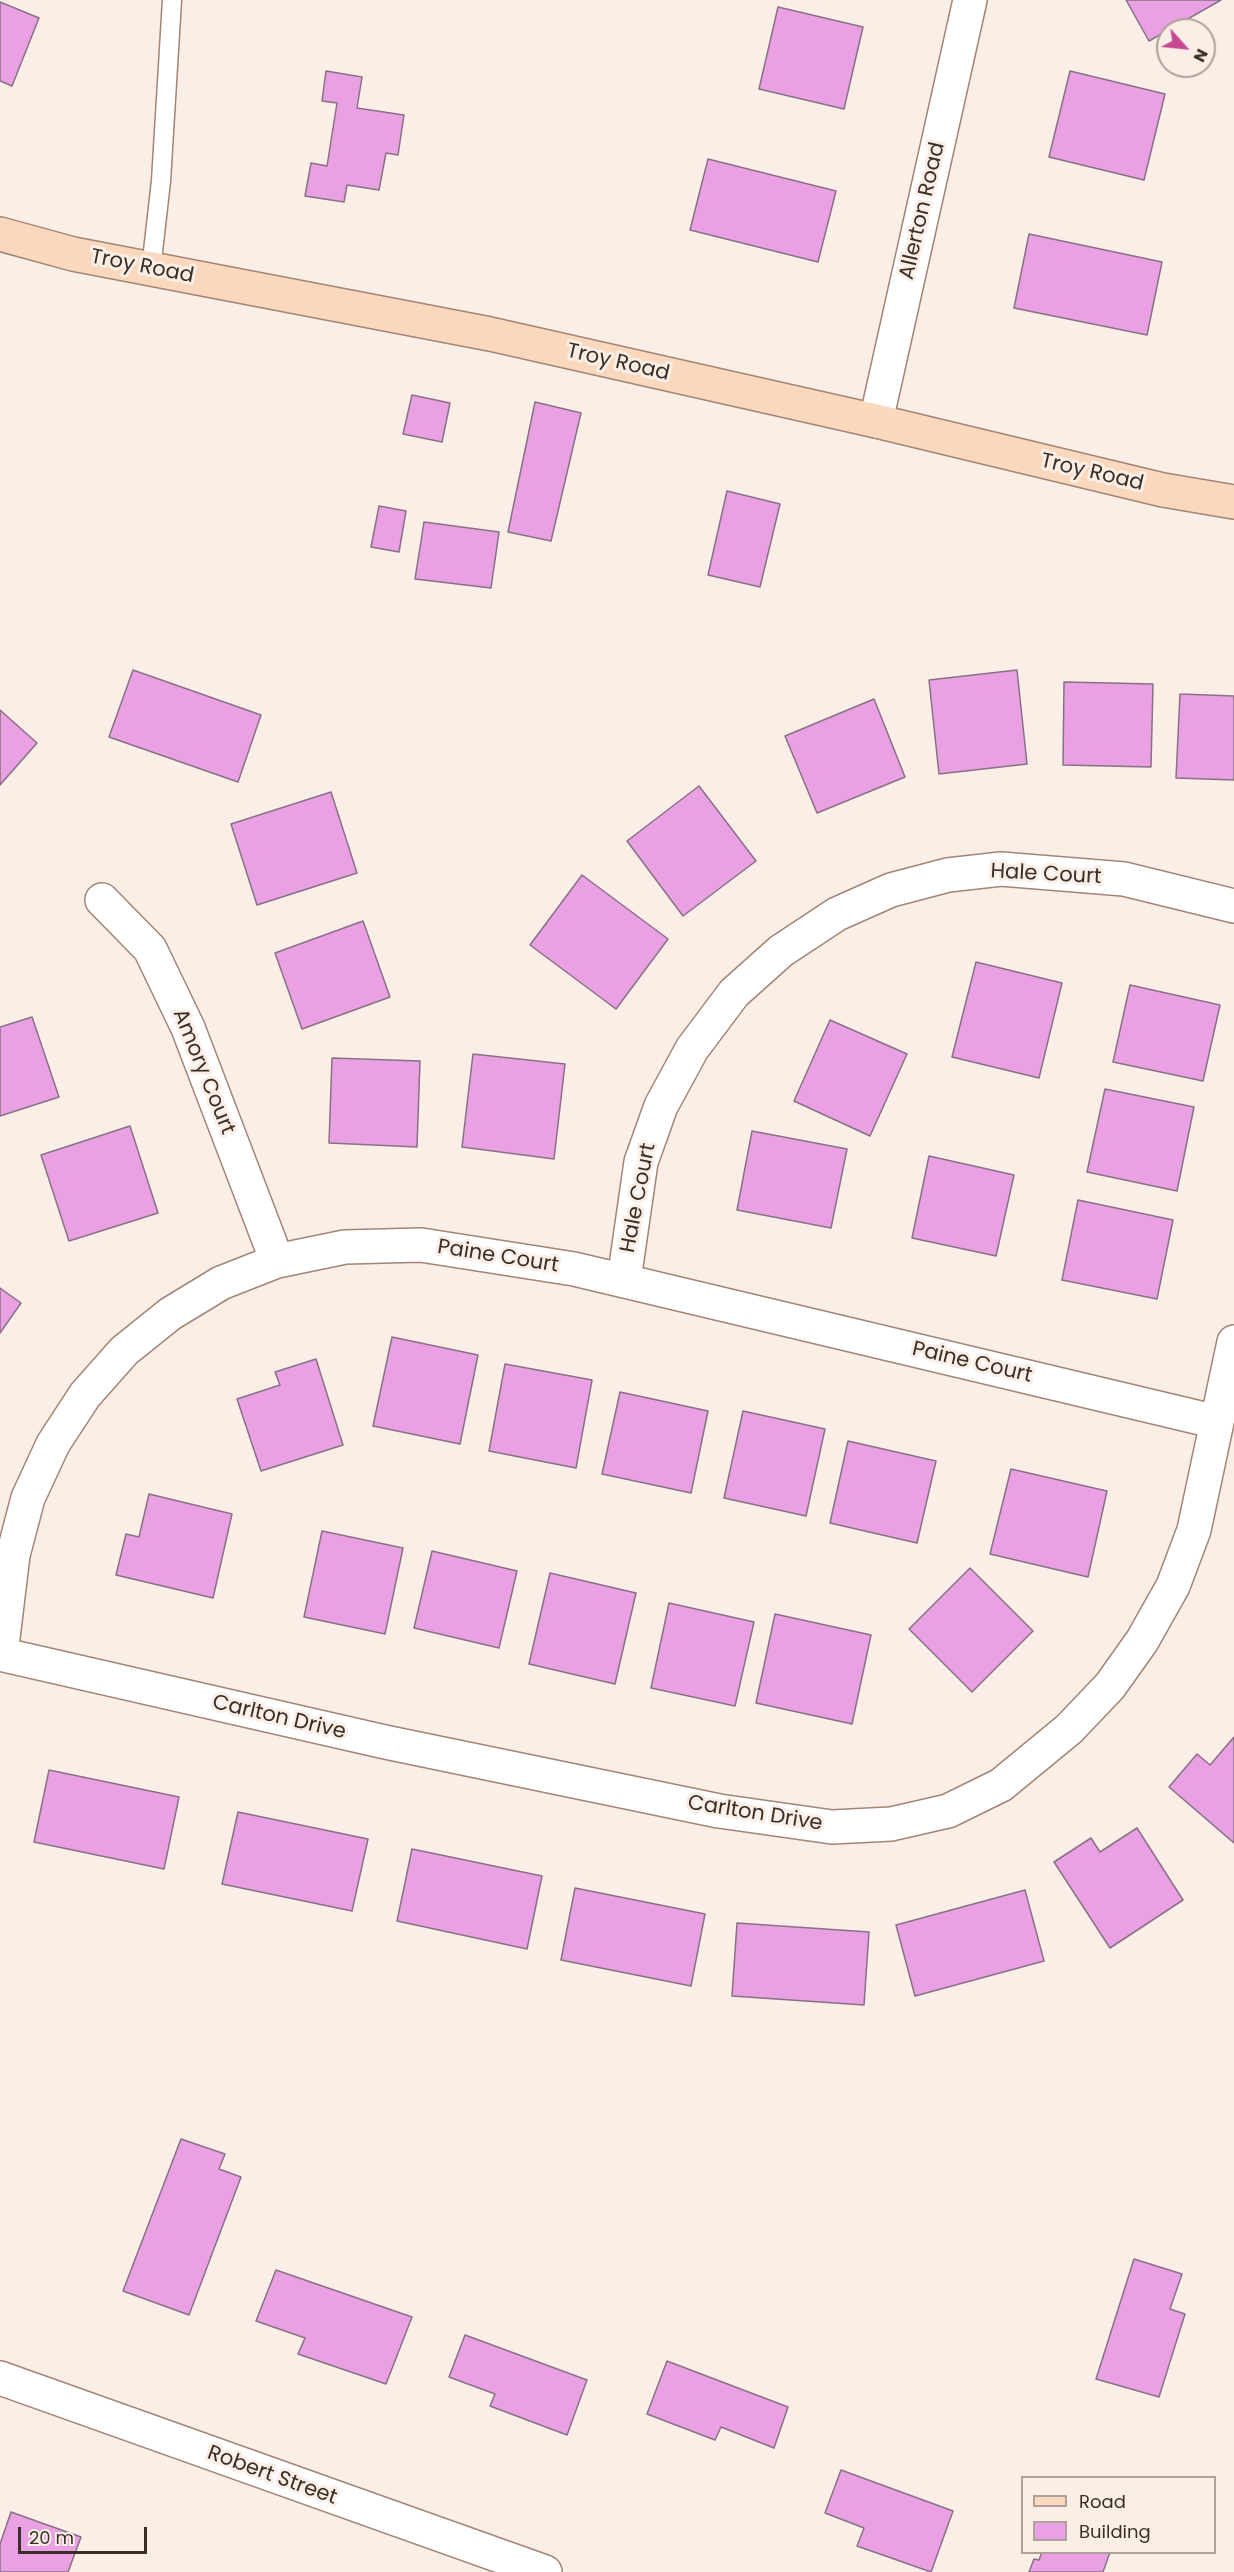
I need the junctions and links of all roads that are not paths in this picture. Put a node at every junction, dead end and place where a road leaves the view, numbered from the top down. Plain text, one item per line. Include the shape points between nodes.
1 (171, 0) edge
2 (969, 0) edge
3 (0, 234) edge
4 (151, 269) junction
5 (876, 421) junction
6 (1234, 502) edge
7 (102, 900) dead end
8 (1234, 906) edge
9 (277, 1261) junction
10 (624, 1280) junction
11 (1234, 1342) edge
12 (1217, 1422) junction
13 (1, 1654) edge
14 (0, 2378) edge
15 (545, 2572) edge

1 - 4 lane via 161,181
2 - 5 street, Allerton Road
3 - 4 street, Troy Road
4 - 5 street, Troy Road via 490,334
5 - 6 street, Troy Road via 1163,490
7 - 9 street, Amory Court via 150,949 188,1028
8 - 10 street, Hale Court via 1124,879 1001,869 948,875 891,890 837,914 781,951 734,993 692,1049 661,1106 641,1162
9 - 10 street, Paine Court via 345,1247 421,1245
9 - 13 street, Paine Court via 221,1283 170,1314 124,1351 85,1395 53,1444 28,1498 13,1555
10 - 12 street, Paine Court
11 - 12 street, Carlton Drive
12 - 13 street, Carlton Drive via 1194,1530 1173,1586 1142,1641 1110,1686 1069,1728 1001,1785 948,1811 891,1824 831,1827 719,1810 385,1742
14 - 15 street, Robert Street

